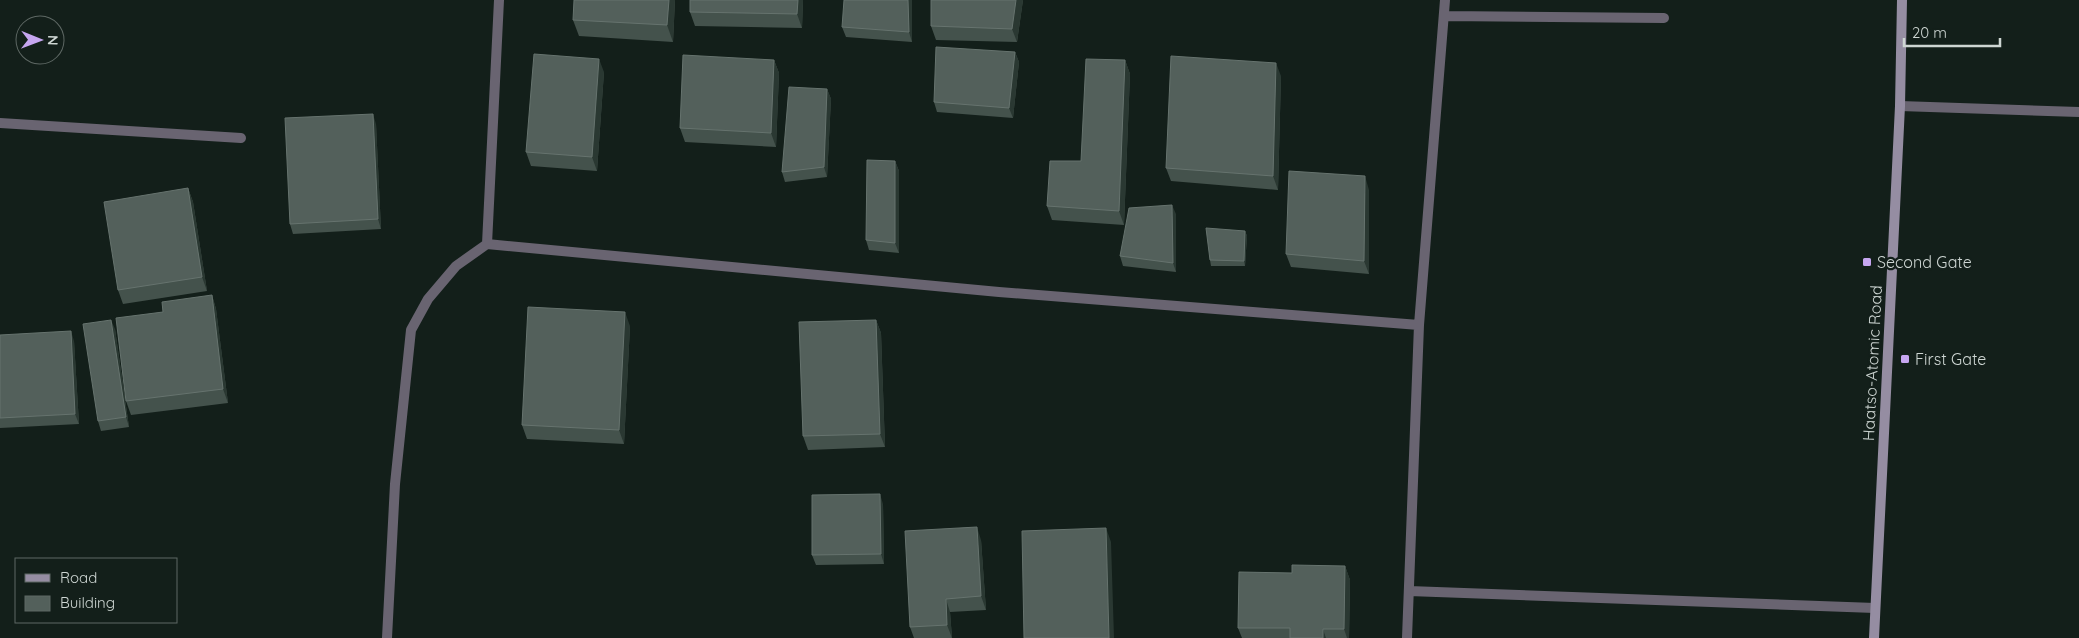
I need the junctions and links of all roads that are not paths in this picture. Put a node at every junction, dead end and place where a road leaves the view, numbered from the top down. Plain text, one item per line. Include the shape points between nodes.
1 (499, 0) edge
2 (1445, 0) edge
3 (1902, 0) edge
4 (1444, 16) junction
5 (1664, 18) dead end
6 (1900, 106) junction
7 (2079, 112) edge
8 (0, 123) edge
9 (241, 138) dead end
10 (487, 244) junction
11 (1419, 324) junction
12 (1409, 591) junction
13 (1875, 608) junction
14 (387, 638) edge
15 (1407, 638) edge
16 (1874, 638) edge

1 - 10 street
2 - 4 street
3 - 6 main road, Haatso-Atomic Road
4 - 5 street
4 - 11 street
6 - 7 street
6 - 13 main road, Haatso-Atomic Road
8 - 9 street
10 - 11 street via 999,292
10 - 14 street via 456,266 428,299 411,330 395,484
11 - 12 street
12 - 13 street
12 - 15 street
13 - 16 main road, Haatso-Atomic Road

